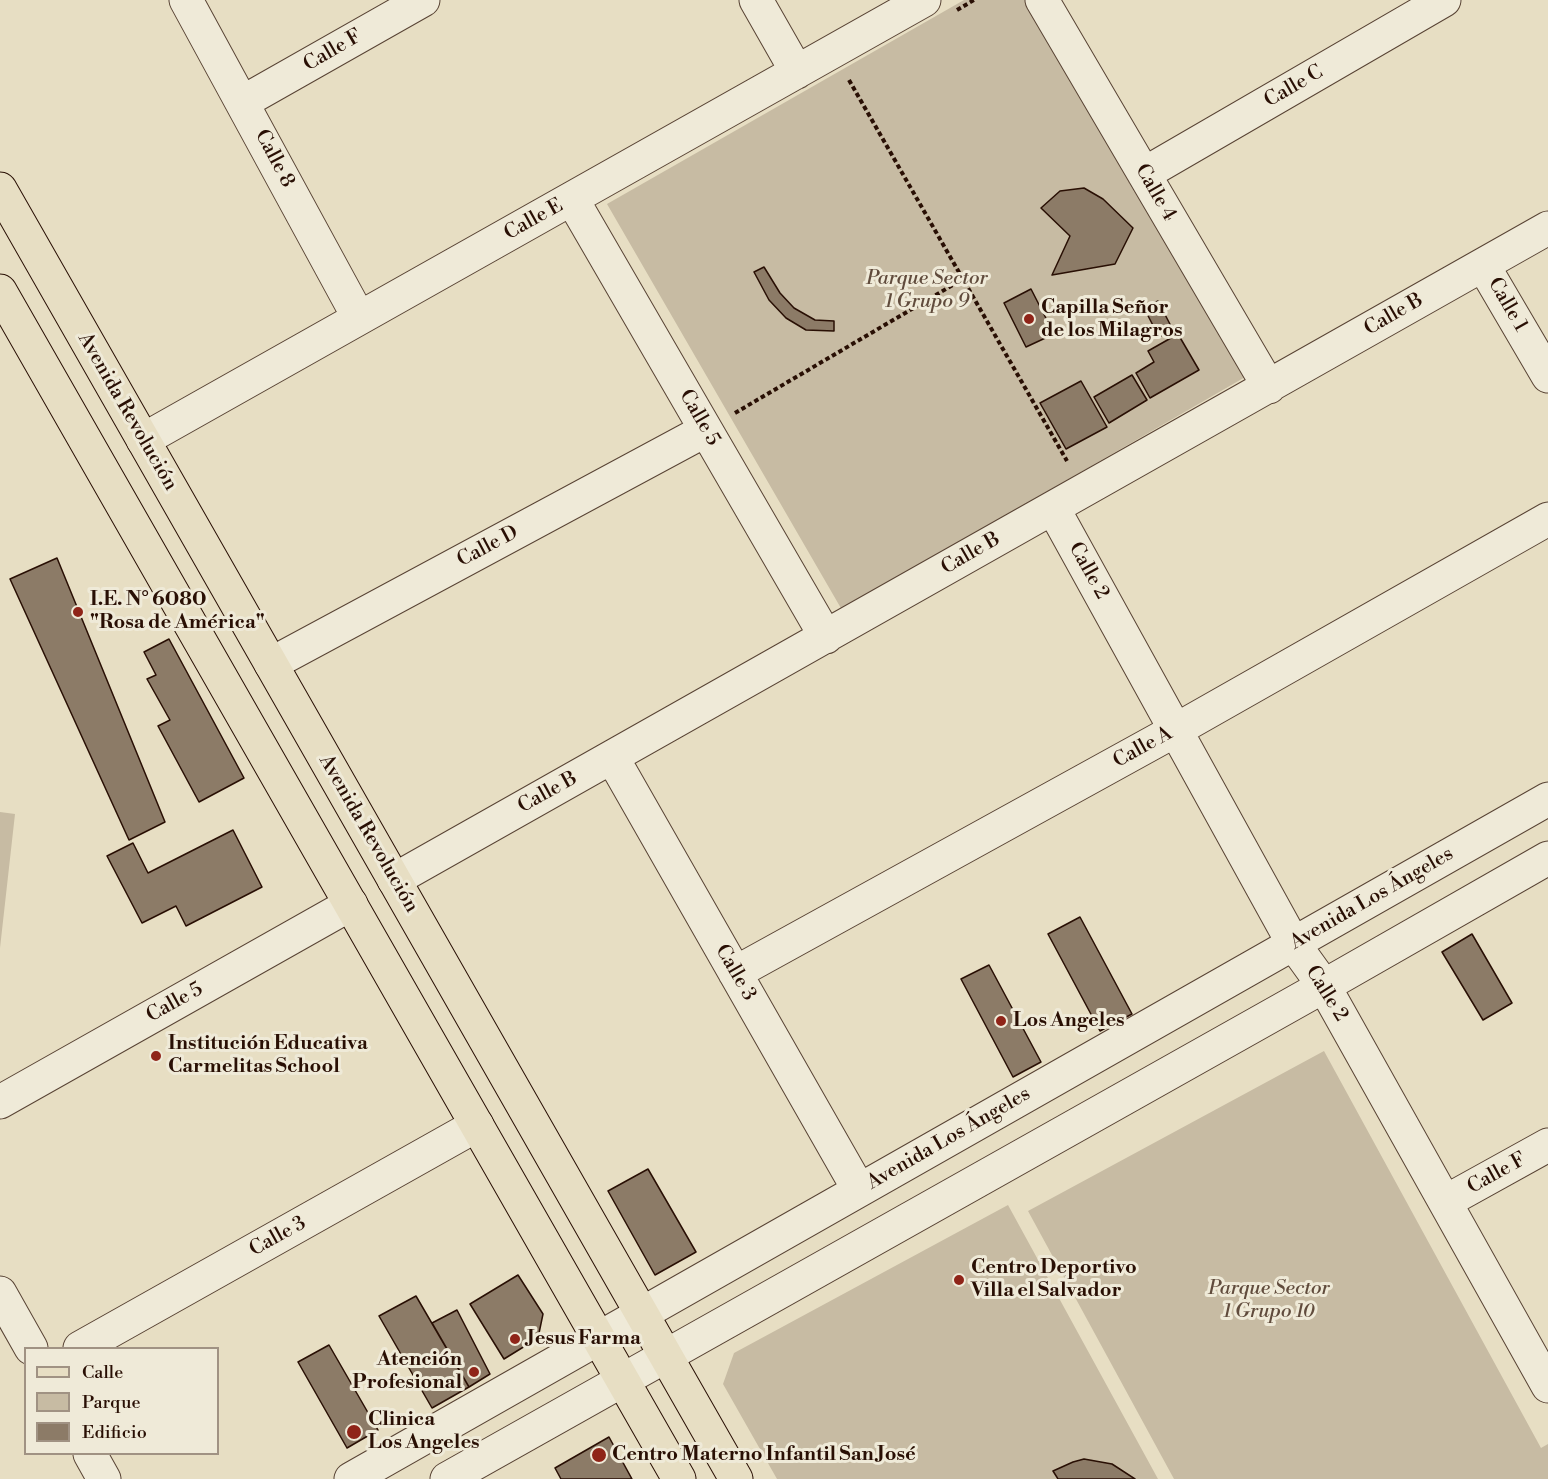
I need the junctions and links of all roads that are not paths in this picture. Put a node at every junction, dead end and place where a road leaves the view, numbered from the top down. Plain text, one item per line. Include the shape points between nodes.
1 (186, 0) edge
2 (423, 0) edge
3 (756, 0) edge
4 (924, 0) edge
5 (1042, 0) edge
6 (1444, 0) edge
7 (797, 72) junction
8 (243, 102) junction
9 (1144, 174) junction
10 (0, 189) edge
11 (572, 199) junction
12 (1548, 228) edge
13 (1483, 265) junction
14 (0, 291) edge
15 (359, 318) junction
16 (1548, 376) edge
17 (1269, 387) junction
18 (706, 430) junction
19 (143, 440) junction
20 (1053, 508) junction
21 (1548, 519) edge
22 (826, 637) junction
23 (271, 664) junction
24 (1176, 730) junction
25 (612, 757) junction
26 (1548, 799) edge
27 (1548, 858) edge
28 (394, 880) junction
29 (351, 904) junction
30 (1293, 944) junction
31 (735, 973) junction
32 (1324, 986) junction
33 (0, 1102) edge
34 (477, 1125) junction
35 (1548, 1145) edge
36 (859, 1190) junction
37 (1445, 1202) junction
38 (0, 1293) edge
39 (642, 1313) junction
40 (598, 1338) junction
41 (30, 1347) edge
42 (82, 1347) edge
43 (666, 1356) junction
44 (622, 1380) junction
45 (1548, 1386) edge
46 (91, 1455) edge
47 (104, 1479) edge
48 (351, 1479) edge
49 (447, 1479) edge
50 (679, 1479) edge
51 (736, 1479) edge

1 - 8 street, Calle 8
2 - 8 street, Calle F
3 - 7 street
4 - 7 street, Calle E
5 - 9 street, Calle 4
6 - 9 street, Calle C
7 - 11 street, Calle E
8 - 15 street, Calle 8
9 - 17 street, Calle 4
10 - 19 main road, Avenida Revolución
11 - 15 street, Calle E
11 - 18 street, Calle 5
12 - 13 street, Calle B
13 - 16 street, Calle 1
13 - 17 street, Calle B
14 - 29 main road
15 - 19 street, Calle E
17 - 20 street, Calle B
18 - 22 street, Calle 5
18 - 23 street, Calle D
19 - 23 main road, Avenida Revolución
20 - 22 street, Calle B
20 - 24 street, Calle 2
21 - 24 street, Calle A
22 - 25 street, Calle B
23 - 28 main road, Avenida Revolución
24 - 30 street, Calle 2
24 - 31 street, Calle A
25 - 28 street, Calle B
25 - 31 street, Calle 3
26 - 30 street, Avenida Los Ángeles
27 - 32 street
28 - 39 main road, Avenida Revolución
29 - 33 street, Calle 5
29 - 34 main road
30 - 32 street, Calle 2
30 - 36 street, Avenida Los Ángeles
31 - 36 street, Calle 3
32 - 37 street, Calle 2
32 - 43 street
34 - 40 main road
34 - 42 street, Calle 3
35 - 37 street, Calle F
36 - 39 street, Avenida Los Ángeles
37 - 45 street, Calle 2
38 - 41 street
39 - 40 street, Avenida Los Ángeles
39 - 43 main road, Avenida Revolución
40 - 44 main road
40 - 48 street, Avenida Los Ángeles
43 - 44 street
43 - 51 main road, Avenida Revolución
44 - 49 street
44 - 50 main road
46 - 47 street

